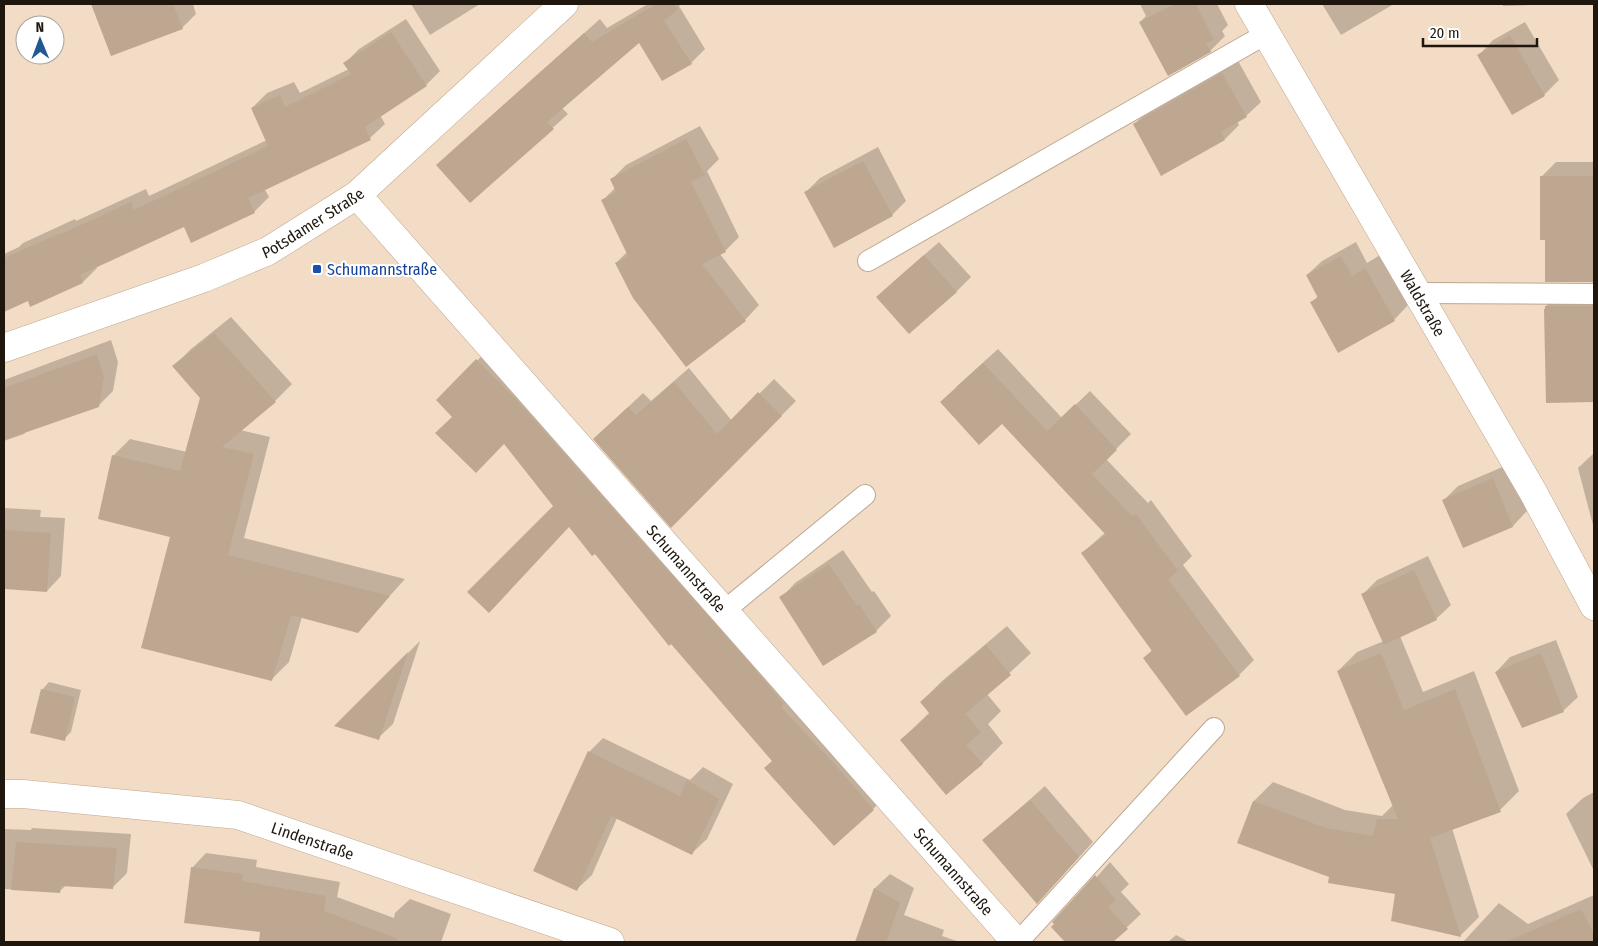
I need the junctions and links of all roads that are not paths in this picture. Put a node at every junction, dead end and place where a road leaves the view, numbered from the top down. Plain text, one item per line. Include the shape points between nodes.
1 (564, 4) edge
2 (1252, 5) edge
3 (1266, 34) junction
4 (357, 195) junction
5 (868, 261) dead end
6 (1417, 293) junction
7 (1594, 294) edge
8 (4, 348) edge
9 (865, 495) dead end
10 (1594, 606) edge
11 (724, 611) junction
12 (1214, 728) dead end
13 (4, 794) edge
14 (610, 942) edge
15 (1017, 942) edge

1 - 4 street, Potsdamer Straße
2 - 3 street, Waldstraße
3 - 5 lane
3 - 6 street, Waldstraße
4 - 8 street, Potsdamer Straße via 268,251 204,278
4 - 11 street, Schumannstraße
6 - 7 lane
6 - 10 street, Waldstraße
9 - 11 lane
11 - 15 street, Schumannstraße
12 - 15 lane
13 - 14 street, Lindenstraße via 238,815

